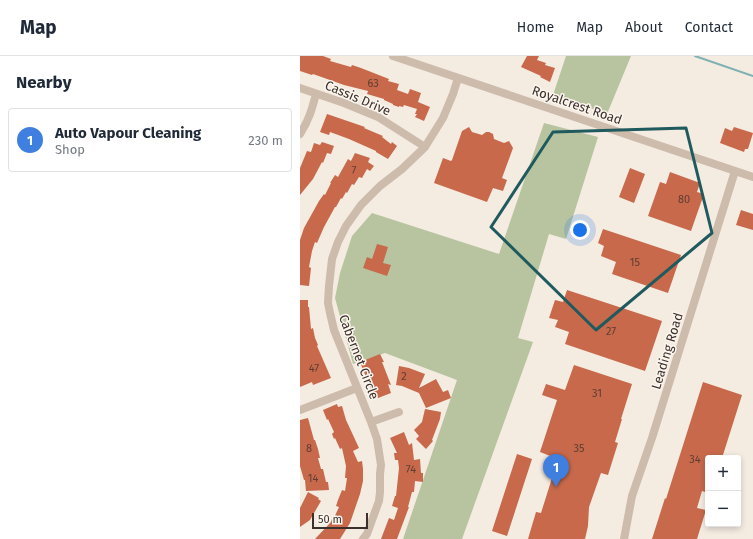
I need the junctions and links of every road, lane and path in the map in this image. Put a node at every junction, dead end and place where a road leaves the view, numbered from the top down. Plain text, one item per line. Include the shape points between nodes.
1 (393, 56) edge
2 (458, 78) junction
3 (300, 88) edge
4 (316, 94) junction
5 (300, 134) edge
6 (425, 147) junction
7 (735, 171) junction
8 (753, 177) edge
9 (357, 388) junction
10 (300, 410) edge
11 (399, 412) dead end
12 (372, 422) junction
13 (363, 539) edge
14 (624, 539) edge

1 - 2 street, Royalcrest Road
2 - 6 street, Cabernet Circle via 443,118
2 - 7 street, Royalcrest Road
3 - 4 street, Cassis Drive
4 - 5 street via 308,122
4 - 6 street, Cassis Drive via 378,117
6 - 9 street, Cabernet Circle via 361,205 346,226 332,259 328,303 334,330
7 - 8 street, Royalcrest Road
7 - 14 street, Leading Road via 632,496
9 - 10 street
9 - 12 street, Cabernet Circle
11 - 12 street
12 - 13 street, Cabernet Circle via 380,461 380,492 370,527

